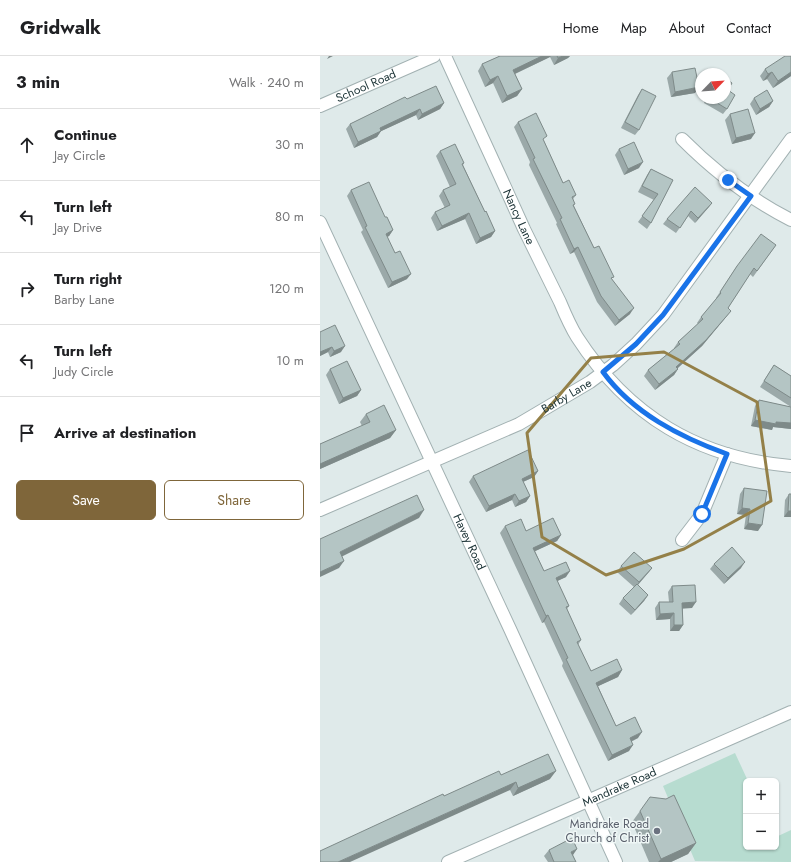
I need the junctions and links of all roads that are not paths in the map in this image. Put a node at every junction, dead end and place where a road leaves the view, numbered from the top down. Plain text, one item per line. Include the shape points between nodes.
1 (434, 56) edge
2 (445, 56) edge
3 (320, 106) edge
4 (682, 139) dead end
5 (791, 139) edge
6 (751, 196) junction
7 (791, 220) edge
8 (320, 222) edge
9 (603, 372) junction
10 (727, 454) junction
11 (432, 462) junction
12 (791, 466) edge
13 (320, 510) edge
14 (682, 540) dead end
15 (791, 712) edge
16 (588, 801) junction
17 (448, 862) edge
18 (616, 862) edge

1 - 3 street, School Road
2 - 9 street, Nancy Lane via 537,257 577,336
4 - 6 street via 715,170
5 - 6 street, Barby Lane
6 - 7 street
6 - 9 street, Barby Lane via 663,315 636,344
8 - 11 street, Havey Road
9 - 10 street, Nancy Lane via 638,408 671,431
9 - 11 street, Barby Lane via 519,424
10 - 12 street, Nancy Lane via 767,464
10 - 14 street via 702,514
11 - 13 street, Barby Lane
11 - 16 street, Havey Road
15 - 16 street, Mandrake Road
16 - 17 street, Mandrake Road
16 - 18 street, Havey Road

